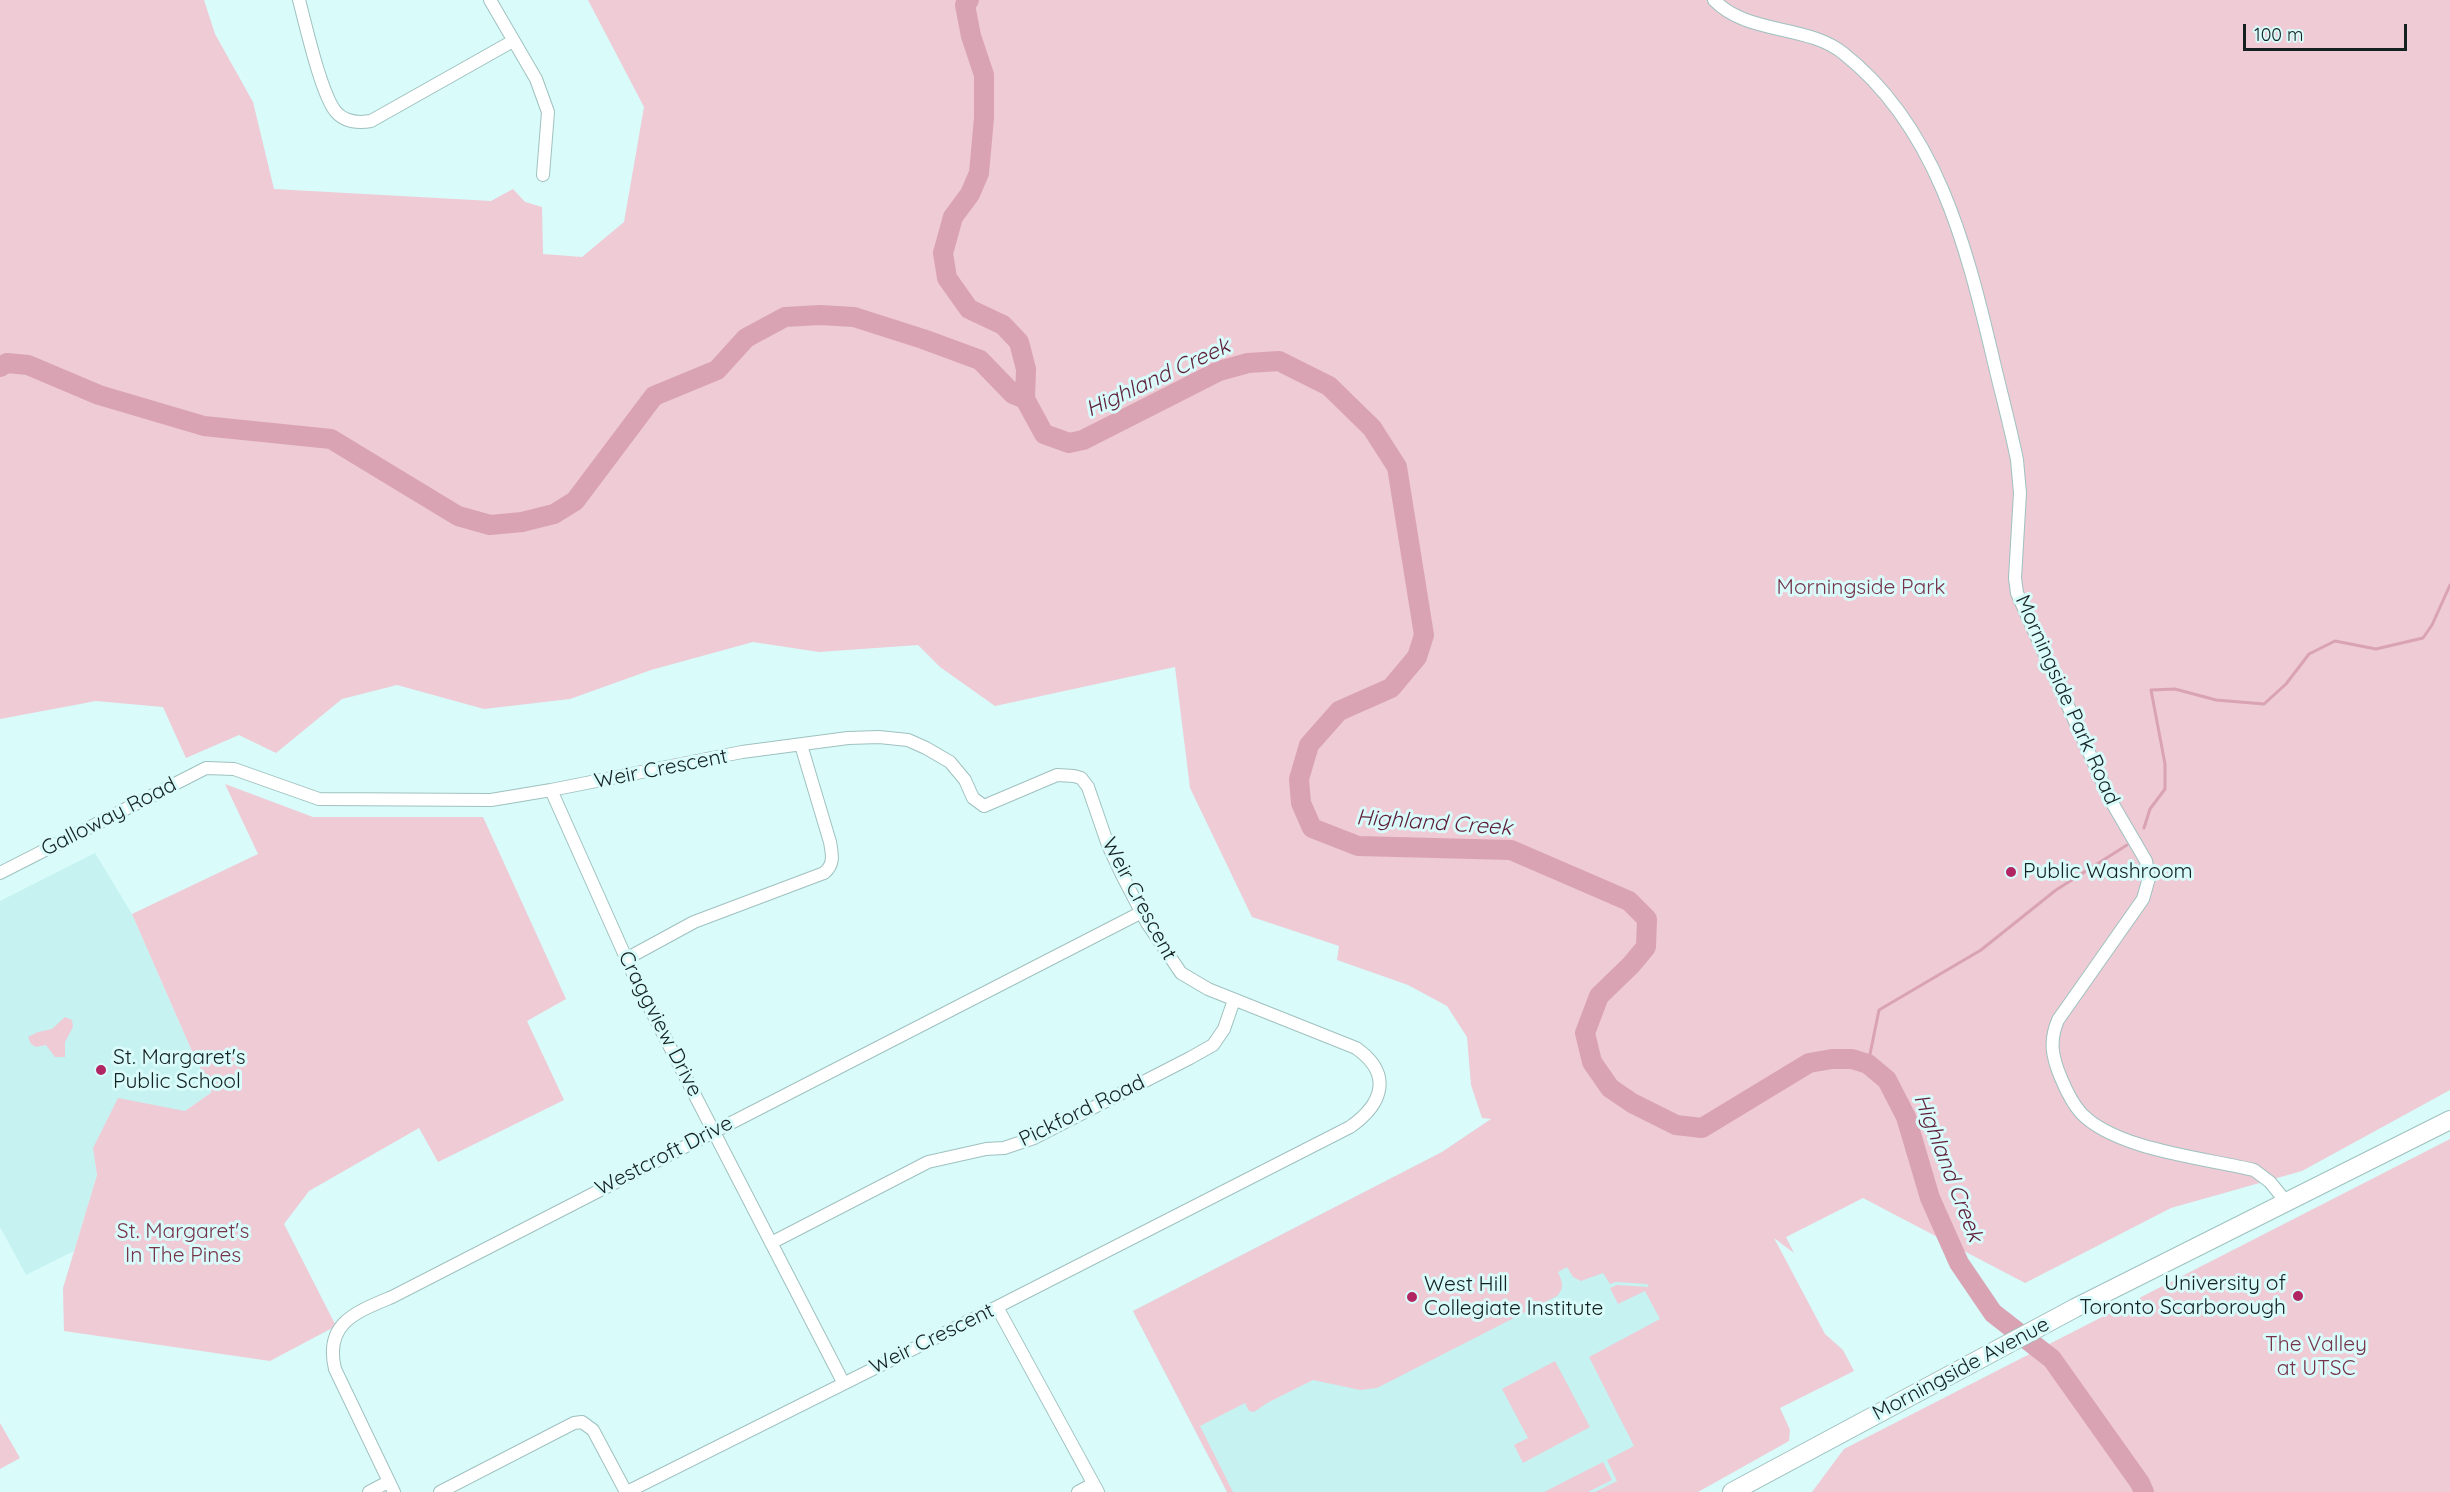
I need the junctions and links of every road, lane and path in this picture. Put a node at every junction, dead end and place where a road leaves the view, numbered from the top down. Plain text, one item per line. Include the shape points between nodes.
1 (299, 0) edge
2 (490, 0) edge
3 (1714, 0) edge
4 (513, 41) junction
5 (543, 175) dead end
6 (801, 745) junction
7 (219, 768) joint
8 (551, 790) junction
9 (0, 873) edge
10 (1142, 912) junction
11 (626, 959) junction
12 (1234, 1000) junction
13 (2450, 1120) edge
14 (714, 1130) junction
15 (2287, 1203) junction
16 (771, 1243) junction
17 (997, 1307) junction
18 (843, 1382) junction
19 (391, 1487) edge
20 (1096, 1488) edge
21 (369, 1492) edge
22 (440, 1492) edge
23 (626, 1492) edge
24 (1078, 1492) edge
25 (1732, 1492) edge

1 - 4 street via 326,94 342,117 360,123 371,121
2 - 4 street
3 - 15 street, Morningside Park Road via 1735,16 1831,45 1859,67 1910,128 1940,183 1965,247 2017,460 2017,593 2111,801 2142,853 2149,874 2142,899 2058,1020 2051,1046 2065,1088 2080,1113 2096,1126 2134,1144 2254,1170
4 - 5 street via 536,79 548,112
6 - 8 street, Weir Crescent
6 - 10 street, Weir Crescent via 879,736 908,740 950,762 973,798 984,806 1057,775 1081,778 1088,787 1108,845
6 - 11 street via 830,842 830,868 694,922
7 - 8 street, Weir Crescent via 234,769 319,799 491,800
7 - 9 street, Galloway Road via 206,768 184,778
8 - 11 street, Craggview Drive
10 - 12 street, Weir Crescent via 1181,973
10 - 14 street, Westcroft Drive
11 - 14 street, Craggview Drive
12 - 16 street, Pickford Road via 1224,1029 1213,1045 1190,1058 1035,1138 928,1162
12 - 17 street, Weir Crescent via 1370,1057 1379,1072 1380,1091 1375,1104 1350,1127
13 - 15 main road, Morningside Avenue
14 - 16 street, Craggview Drive
14 - 19 street, Westcroft Drive via 353,1314 340,1326 333,1342 335,1369
15 - 25 main road, Morningside Avenue via 2075,1308
16 - 18 street, Craggview Drive
17 - 18 street, Weir Crescent
17 - 20 street
18 - 23 street, Weir Crescent
19 - 21 street
20 - 24 street
22 - 23 street via 582,1422 593,1430

